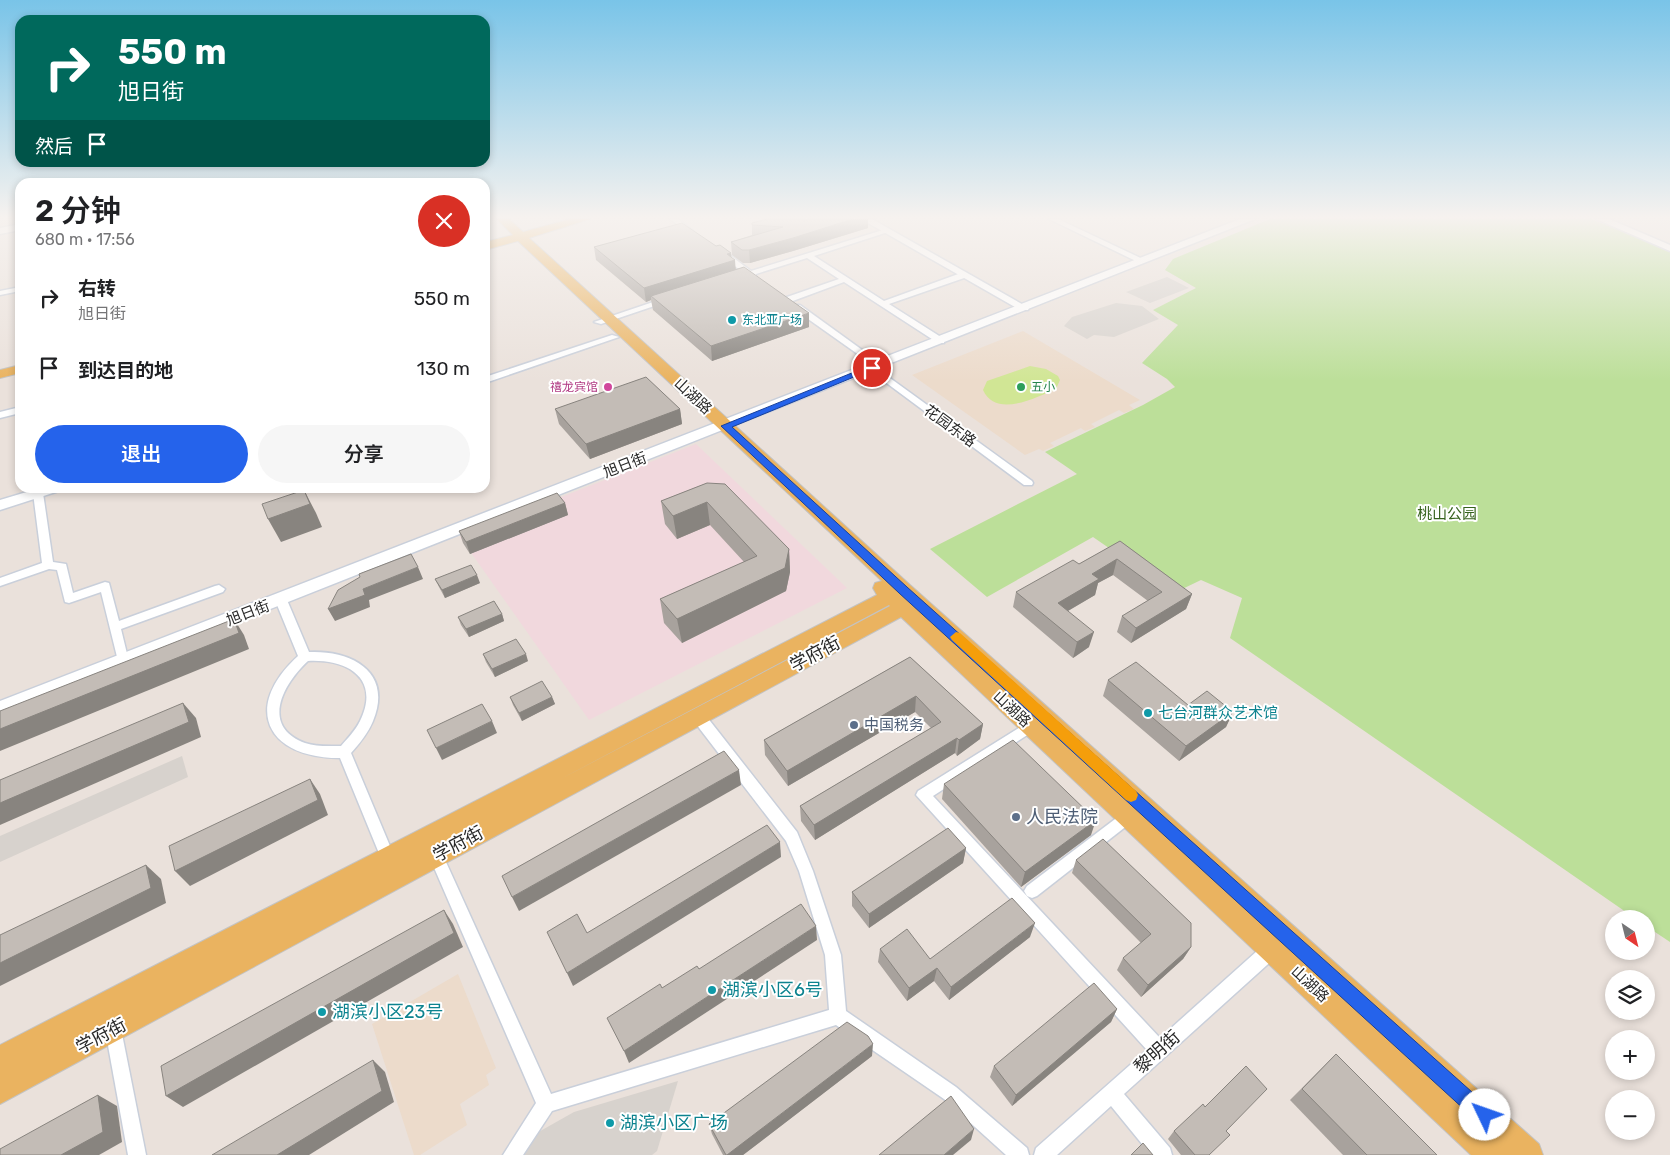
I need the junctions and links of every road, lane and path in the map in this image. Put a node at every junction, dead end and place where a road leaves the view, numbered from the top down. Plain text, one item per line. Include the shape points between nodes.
1 (553, 273) edge
2 (754, 273) edge
3 (835, 273) edge
4 (960, 273) edge
5 (1113, 273) edge
6 (750, 274) junction
7 (964, 275) junction
8 (758, 279) edge
9 (845, 279) junction
10 (733, 280) edge
11 (15, 290) edge
12 (0, 293) edge
13 (779, 295) edge
14 (671, 299) edge
15 (786, 300) junction
16 (883, 304) junction
17 (1024, 308) junction
18 (607, 326) junction
19 (941, 341) junction
20 (15, 360) edge
21 (0, 364) edge
22 (876, 367) junction
23 (15, 370) edge
24 (0, 374) edge
25 (490, 378) edge
26 (15, 411) edge
27 (0, 415) edge
28 (719, 428) junction
29 (1028, 483) dead end
30 (38, 493) joint
31 (0, 505) edge
32 (48, 565) junction
33 (0, 582) edge
34 (219, 589) dead end
35 (903, 598) junction
36 (281, 600) junction
37 (114, 627) junction
38 (305, 657) junction
39 (122, 662) junction
40 (0, 710) edge
41 (698, 716) junction
42 (1030, 726) junction
43 (344, 752) junction
44 (520, 799) junction
45 (1128, 817) junction
46 (436, 856) junction
47 (388, 858) junction
48 (1032, 891) dead end
49 (1272, 949) junction
50 (838, 1016) junction
51 (113, 1029) junction
52 (1159, 1050) junction
53 (0, 1060) edge
54 (0, 1090) edge
55 (1112, 1093) junction
56 (546, 1104) junction
57 (137, 1155) edge
58 (512, 1155) edge
59 (1020, 1155) edge
60 (1043, 1155) edge
61 (1163, 1155) edge
62 (1494, 1155) edge
63 (1528, 1155) edge

1 - 18 main road, 山湖路
2 - 6 street
3 - 9 street
4 - 7 street
5 - 17 main road, 旭日街
6 - 8 street
6 - 10 street
7 - 16 street
7 - 17 street
9 - 15 street
9 - 16 street
11 - 12 street
13 - 15 street, 花园东路
14 - 18 street
15 - 22 street, 花园东路
16 - 19 street
17 - 19 main road, 旭日街
18 - 25 street
18 - 28 main road, 山湖路
19 - 22 main road, 旭日街
20 - 21 main road
22 - 28 main road, 旭日街
22 - 29 street, 花园东路
23 - 24 main road
26 - 27 street
28 - 35 main road, 山湖路
28 - 36 main road, 旭日街
30 - 31 main road
30 - 32 street
32 - 33 street
32 - 37 street via 62,567 69,599 105,586
34 - 37 street
35 - 41 main road, 学府街
35 - 42 main road, 山湖路
35 - 44 main road, 学府街
35 - 63 main road, 山湖路
36 - 38 street
36 - 39 main road, 旭日街
37 - 39 street
38 - 43 street via 324,656 355,665 363,670 370,682 369,714 362,730
38 - 43 street via 290,671 274,700 271,711 275,725 282,736 298,746 315,752
39 - 40 main road, 旭日街
41 - 44 main road, 学府街
41 - 50 street via 792,837 833,955
42 - 45 main road, 山湖路
42 - 52 street via 923,795
43 - 47 street
44 - 46 main road, 学府街
44 - 47 main road, 学府街
45 - 48 street
45 - 49 main road, 山湖路
46 - 51 main road, 学府街
46 - 56 street
47 - 53 main road, 学府街
49 - 52 street, 黎明街
49 - 62 main road, 山湖路
50 - 56 street
50 - 59 street via 950,1093
51 - 54 main road, 学府街
51 - 57 street
52 - 55 street, 黎明街
55 - 60 street, 黎明街
55 - 61 street
56 - 58 street

